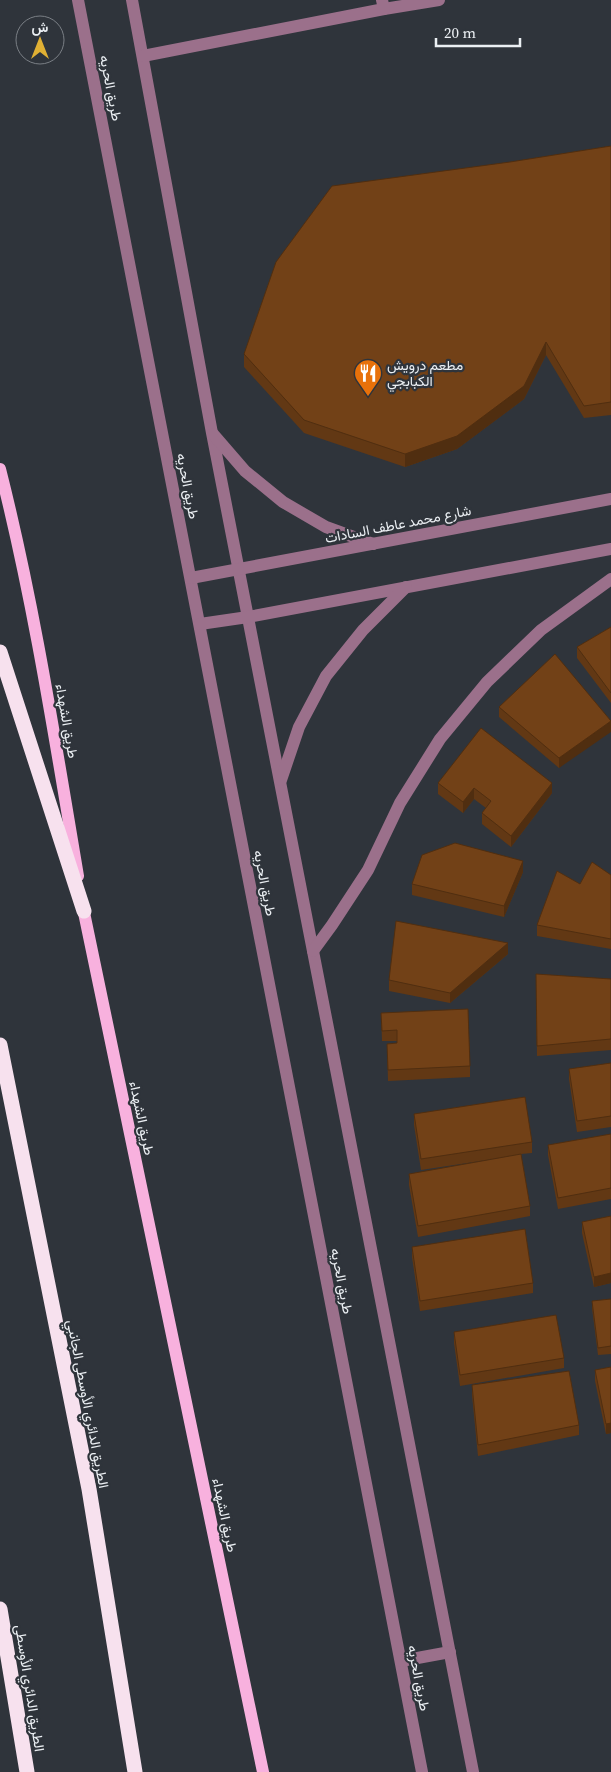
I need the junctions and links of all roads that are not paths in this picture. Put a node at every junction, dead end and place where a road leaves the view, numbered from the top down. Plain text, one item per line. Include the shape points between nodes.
1 (78, 0) edge
2 (132, 0) edge
3 (440, 0) edge
4 (383, 5) edge
5 (143, 56) junction
6 (212, 433) junction
7 (0, 469) edge
8 (611, 499) edge
9 (373, 544) junction
10 (611, 549) edge
11 (238, 570) junction
12 (191, 578) junction
13 (611, 579) edge
14 (406, 587) junction
15 (248, 617) junction
16 (200, 624) junction
17 (0, 652) edge
18 (280, 783) junction
19 (84, 911) junction
20 (313, 951) junction
21 (0, 1044) edge
22 (0, 1609) edge
23 (450, 1652) junction
24 (401, 1661) junction
25 (27, 1772) edge
26 (135, 1772) edge
27 (263, 1772) edge
28 (422, 1772) edge
29 (473, 1772) edge

1 - 12 street, طريق الحريه
2 - 5 street
3 - 4 street
4 - 5 street
5 - 6 street
6 - 9 street via 244,471 283,502 326,527
6 - 11 street
7 - 19 main road, طريق الشهداء via 48,695
8 - 9 street, شارع محمد عاطف السادات
9 - 11 street, شارع محمد عاطف السادات
10 - 14 street
11 - 12 street, شارع محمد عاطف السادات
11 - 15 street
12 - 16 street, طريق الحريه
13 - 20 street via 535,636 487,682 440,739 400,803 368,870
14 - 15 street
14 - 18 street via 363,630 326,676 299,727
15 - 16 street
15 - 18 street
16 - 24 street, طريق الحريه
17 - 19 highway
18 - 20 street
19 - 27 main road, طريق الشهداء
20 - 23 street
21 - 26 highway, الطريق الدائري الأوسطى الجانبي via 89,1489
22 - 25 highway, الطريق الدائري الأوسطى
23 - 24 street
23 - 29 street
24 - 28 street, طريق الحريه

